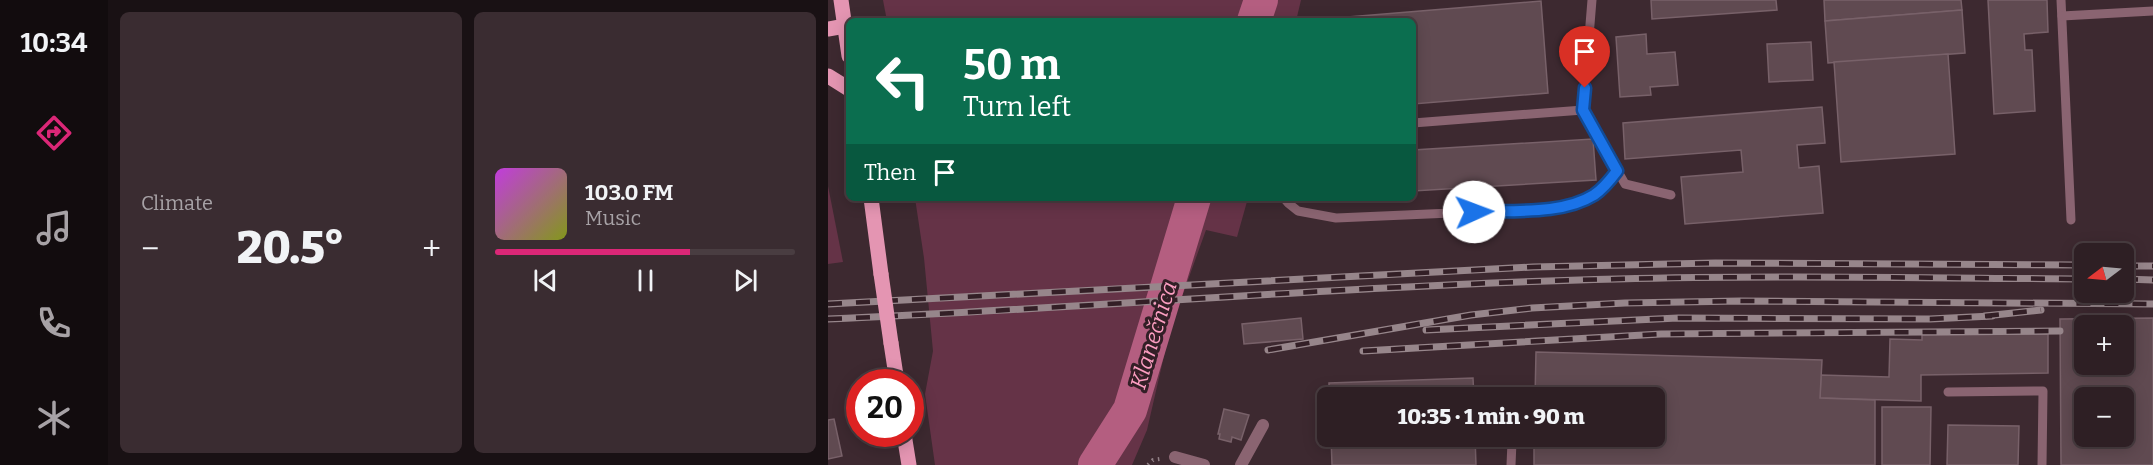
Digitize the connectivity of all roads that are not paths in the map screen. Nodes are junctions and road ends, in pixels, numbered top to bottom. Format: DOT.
graph roads {
  1 [pos="841,0"];
  2 [pos="1592,0"];
  3 [pos="2061,0"];
  4 [pos="2153,11"];
  5 [pos="2062,16"];
  6 [pos="845,26"];
  7 [pos="828,28"];
  8 [pos="846,34"];
  9 [pos="828,76"];
  10 [pos="846,87"];
  11 [pos="1583,110"];
  12 [pos="1416,123"];
  13 [pos="1617,171"];
  14 [pos="1671,195"];
  15 [pos="871,201"];
  16 [pos="1287,201"];
  17 [pos="2071,220"];
  18 [pos="895,369"];
  19 [pos="1948,392"];
  20 [pos="1263,425"];
  21 [pos="906,447"];
  22 [pos="1512,447"];
  23 [pos="1175,457"];
  24 [pos="909,465"];
  25 [pos="1204,465"];
  26 [pos="1241,465"];
  27 [pos="1511,465"];
  28 [pos="2042,465"];
  1 -- 6 [label="main road"];
  2 -- 11 [label="lane"];
  3 -- 5 [label="lane"];
  4 -- 5 [label="lane"];
  5 -- 17 [label="lane"];
  6 -- 7 [label="main road"];
  6 -- 8 [label="main road"];
  9 -- 10 [label="main road"];
  11 -- 12 [label="lane"];
  11 -- 13 [label="lane"];
  13 -- 14 [label="lane"];
  13 -- 16 [label="lane"];
  15 -- 18 [label="main road, bridge"];
  19 -- 28 [label="lane"];
  20 -- 26 [label="street"];
  21 -- 24 [label="main road"];
  22 -- 27 [label="lane"];
  23 -- 25 [label="street"];
}
